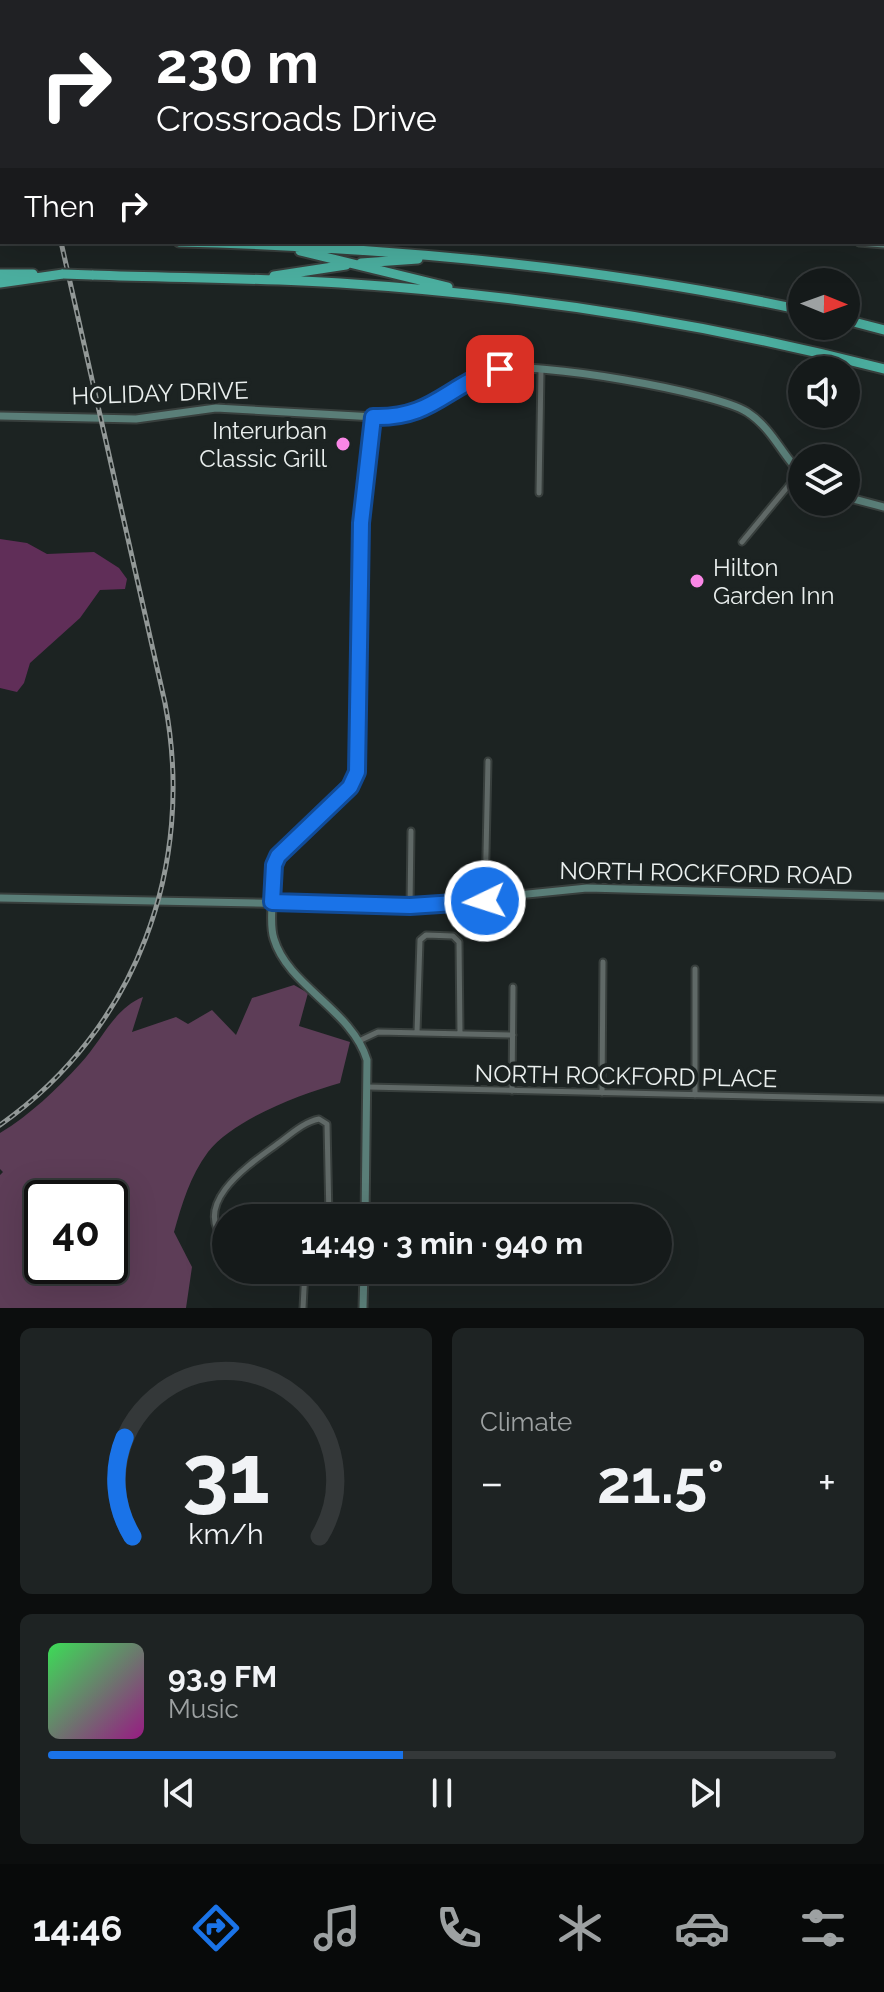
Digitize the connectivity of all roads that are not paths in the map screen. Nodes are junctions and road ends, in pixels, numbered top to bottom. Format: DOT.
graph roads {
  1 [pos="269,244"];
  2 [pos="481,260"];
  3 [pos="354,264"];
  4 [pos="0,274"];
  5 [pos="43,276"];
  6 [pos="259,279"];
  7 [pos="0,283"];
  8 [pos="495,297"];
  9 [pos="788,307"];
  10 [pos="860,324"];
  11 [pos="884,330"];
  12 [pos="541,369"];
  13 [pos="884,369"];
  14 [pos="0,416"];
  15 [pos="373,417"];
  16 [pos="788,457"];
  17 [pos="788,489"];
  18 [pos="539,493"];
  19 [pos="860,501"];
  20 [pos="884,507"];
  21 [pos="742,542"];
  22 [pos="488,761"];
  23 [pos="411,831"];
  24 [pos="884,896"];
  25 [pos="0,898"];
  26 [pos="485,901"];
  27 [pos="272,902"];
  28 [pos="410,906"];
  29 [pos="603,962"];
  30 [pos="695,969"];
  31 [pos="513,987"];
  32 [pos="417,1032"];
  33 [pos="460,1033"];
  34 [pos="513,1035"];
  35 [pos="361,1040"];
  36 [pos="368,1087"];
  37 [pos="512,1091"];
  38 [pos="602,1093"];
  39 [pos="695,1095"];
  40 [pos="884,1099"];
  41 [pos="220,1204"];
  42 [pos="329,1204"];
  43 [pos="365,1204"];
  44 [pos="304,1284"];
  45 [pos="364,1284"];
  46 [pos="303,1308"];
  47 [pos="363,1308"];
  1 -- 2 [label="highway"];
  1 -- 3 [label="highway"];
  2 -- 3 [label="highway"];
  2 -- 9 [label="highway"];
  3 -- 6 [label="highway"];
  3 -- 8 [label="highway"];
  4 -- 5 [label="highway"];
  5 -- 6 [label="highway, bridge"];
  5 -- 7 [label="highway"];
  6 -- 8 [label="highway"];
  8 -- 13 [label="highway"];
  10 -- 11 [label="highway"];
  12 -- 15 [label="street, HOLIDAY DRIVE"];
  12 -- 16 [label="street, HOLIDAY DRIVE"];
  12 -- 18 [label="street"];
  14 -- 15 [label="street, HOLIDAY DRIVE"];
  15 -- 27 [label="street"];
  17 -- 21 [label="street"];
  19 -- 20 [label="street"];
  22 -- 26 [label="street"];
  23 -- 28 [label="street"];
  24 -- 26 [label="street, NORTH ROCKFORD ROAD"];
  25 -- 27 [label="street, NORTH ROCKFORD ROAD"];
  26 -- 28 [label="street, NORTH ROCKFORD ROAD"];
  27 -- 28 [label="street, NORTH ROCKFORD ROAD"];
  27 -- 35 [label="street"];
  29 -- 38 [label="street"];
  30 -- 39 [label="street"];
  31 -- 34 [label="street"];
  32 -- 33 [label="street"];
  32 -- 33 [label="street"];
  32 -- 35 [label="street"];
  33 -- 34 [label="street"];
  34 -- 37 [label="street"];
  35 -- 36 [label="street"];
  36 -- 37 [label="street, NORTH ROCKFORD PLACE"];
  36 -- 43 [label="street"];
  37 -- 38 [label="street, NORTH ROCKFORD PLACE"];
  38 -- 39 [label="street, NORTH ROCKFORD PLACE"];
  39 -- 40 [label="street, NORTH ROCKFORD PLACE"];
  41 -- 42 [label="street"];
  44 -- 46 [label="street"];
  45 -- 47 [label="street"];
}
